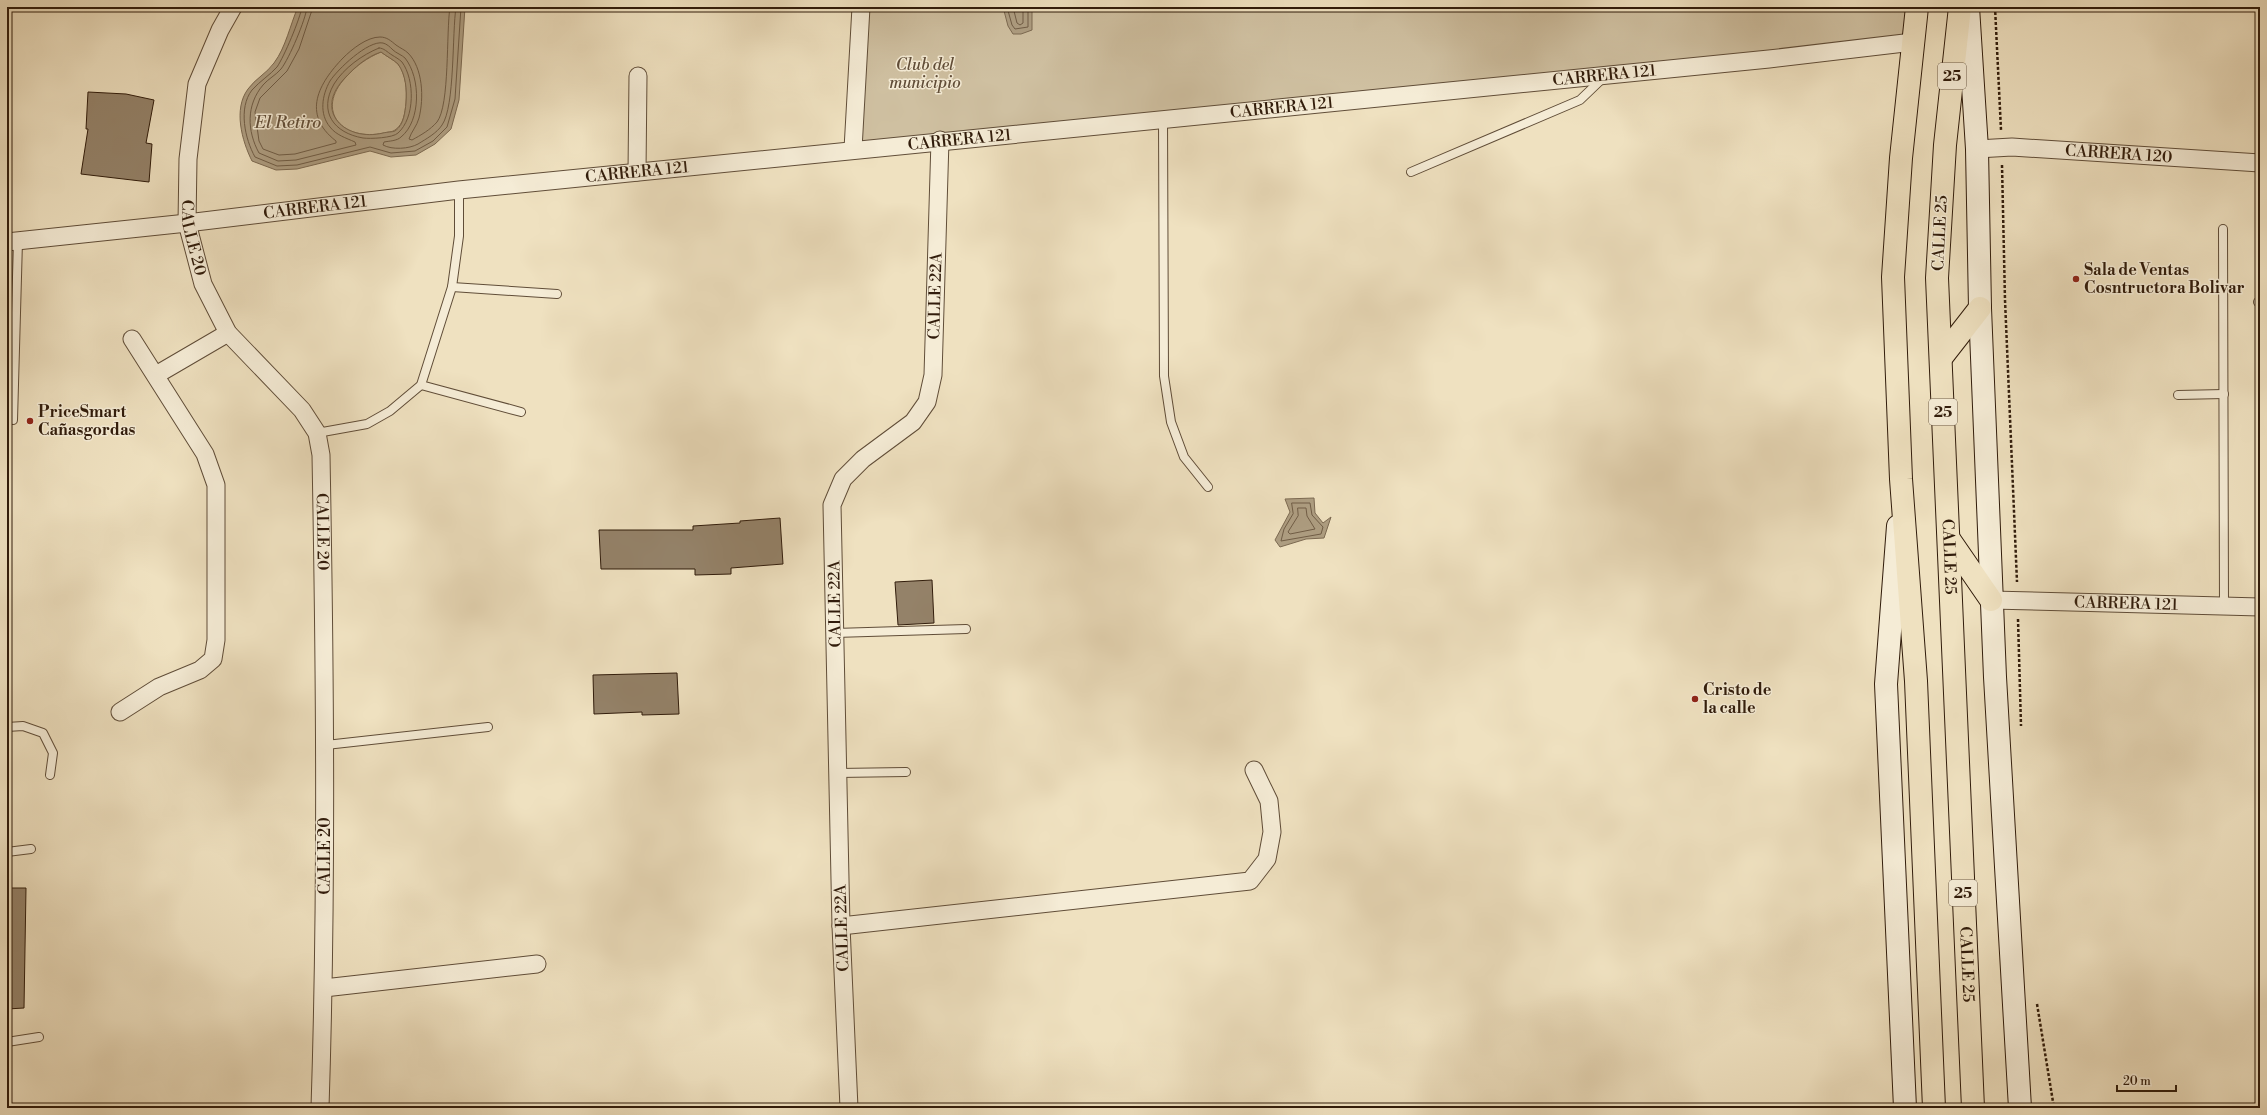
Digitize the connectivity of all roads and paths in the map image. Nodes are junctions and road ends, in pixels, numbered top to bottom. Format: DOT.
graph roads {
  1 [pos="233,7"];
  2 [pos="861,7"];
  3 [pos="1917,7"];
  4 [pos="1960,7"];
  5 [pos="1968,7"];
  6 [pos="1995,7"];
  7 [pos="1913,42"];
  8 [pos="638,76"];
  9 [pos="1606,76"];
  10 [pos="1163,120"];
  11 [pos="940,140"];
  12 [pos="2002,147"];
  13 [pos="1977,149"];
  14 [pos="853,150"];
  15 [pos="2260,163"];
  16 [pos="637,172"];
  17 [pos="1411,172"];
  18 [pos="459,190"];
  19 [pos="187,224"];
  20 [pos="2223,229"];
  21 [pos="12,242"];
  22 [pos="452,287"];
  23 [pos="557,294"];
  24 [pos="1980,308"];
  25 [pos="228,333"];
  26 [pos="132,339"];
  27 [pos="1941,358"];
  28 [pos="156,375"];
  29 [pos="421,385"];
  30 [pos="2224,394"];
  31 [pos="2178,395"];
  32 [pos="521,412"];
  33 [pos="13,420"];
  34 [pos="317,433"];
  35 [pos="1901,479"];
  36 [pos="1208,487"];
  37 [pos="1949,539"];
  38 [pos="1991,600"];
  39 [pos="2017,602"];
  40 [pos="2224,606"];
  41 [pos="2260,607"];
  42 [pos="966,629"];
  43 [pos="835,633"];
  44 [pos="120,712"];
  45 [pos="7,727"];
  46 [pos="2021,727"];
  47 [pos="488,728"];
  48 [pos="326,745"];
  49 [pos="1254,770"];
  50 [pos="838,772"];
  51 [pos="906,772"];
  52 [pos="50,775"];
  53 [pos="31,849"];
  54 [pos="7,852"];
  55 [pos="841,926"];
  56 [pos="537,964"];
  57 [pos="324,988"];
  58 [pos="2036,998"];
  59 [pos="39,1037"];
  60 [pos="7,1042"];
  61 [pos="2021,1106"];
  62 [pos="320,1108"];
  63 [pos="849,1108"];
  64 [pos="1906,1108"];
  65 [pos="1934,1108"];
  66 [pos="1973,1108"];
  67 [pos="2054,1108"];
  1 -- 19 [label="street, CALLE 20"];
  2 -- 14 [label="street"];
  3 -- 7 [label="highway, 25"];
  4 -- 27 [label="highway, CALLE 25 / 25"];
  5 -- 13 [label="main road, 25"];
  6 -- 12 [label="path"];
  7 -- 9 [label="street, CARRERA 121"];
  7 -- 35 [label="highway, 25"];
  8 -- 16 [label="street"];
  9 -- 10 [label="street, CARRERA 121"];
  9 -- 17 [label="lane"];
  10 -- 11 [label="street, CARRERA 121"];
  10 -- 36 [label="lane"];
  11 -- 14 [label="street, CARRERA 121"];
  11 -- 43 [label="street, CALLE 22A"];
  12 -- 13 [label="street, CARRERA 120"];
  12 -- 15 [label="street, CARRERA 120"];
  12 -- 39 [label="path"];
  13 -- 24 [label="main road, 25"];
  14 -- 16 [label="street, CARRERA 121"];
  16 -- 18 [label="street, CARRERA 121"];
  18 -- 19 [label="street, CARRERA 121"];
  18 -- 22 [label="lane"];
  19 -- 21 [label="street, CARRERA 121"];
  19 -- 25 [label="street, CALLE 20"];
  20 -- 30 [label="lane"];
  21 -- 33 [label="lane"];
  22 -- 23 [label="lane"];
  22 -- 29 [label="lane"];
  24 -- 27 [label="highway"];
  24 -- 38 [label="main road, 25"];
  25 -- 28 [label="street"];
  25 -- 34 [label="street, CALLE 20"];
  26 -- 28 [label="street"];
  27 -- 37 [label="highway, CALLE 25 / 25"];
  28 -- 44 [label="street"];
  29 -- 32 [label="lane"];
  29 -- 34 [label="lane"];
  30 -- 31 [label="lane"];
  30 -- 40 [label="lane"];
  34 -- 48 [label="street, CALLE 20"];
  35 -- 64 [label="main road, 25"];
  35 -- 65 [label="highway, 25"];
  37 -- 38 [label="highway"];
  37 -- 66 [label="highway, CALLE 25 / 25"];
  38 -- 39 [label="street, CARRERA 121"];
  38 -- 61 [label="main road, 25"];
  39 -- 40 [label="street, CARRERA 121"];
  39 -- 46 [label="path"];
  40 -- 41 [label="street, CARRERA 121"];
  42 -- 43 [label="lane"];
  43 -- 50 [label="street, CALLE 22A"];
  45 -- 52 [label="lane"];
  47 -- 48 [label="lane"];
  48 -- 57 [label="street, CALLE 20"];
  49 -- 55 [label="street"];
  50 -- 51 [label="lane"];
  50 -- 55 [label="street, CALLE 22A"];
  53 -- 54 [label="lane"];
  55 -- 63 [label="street, CALLE 22A"];
  56 -- 57 [label="street"];
  57 -- 62 [label="street, CALLE 20"];
  58 -- 67 [label="path"];
  59 -- 60 [label="lane"];
}
